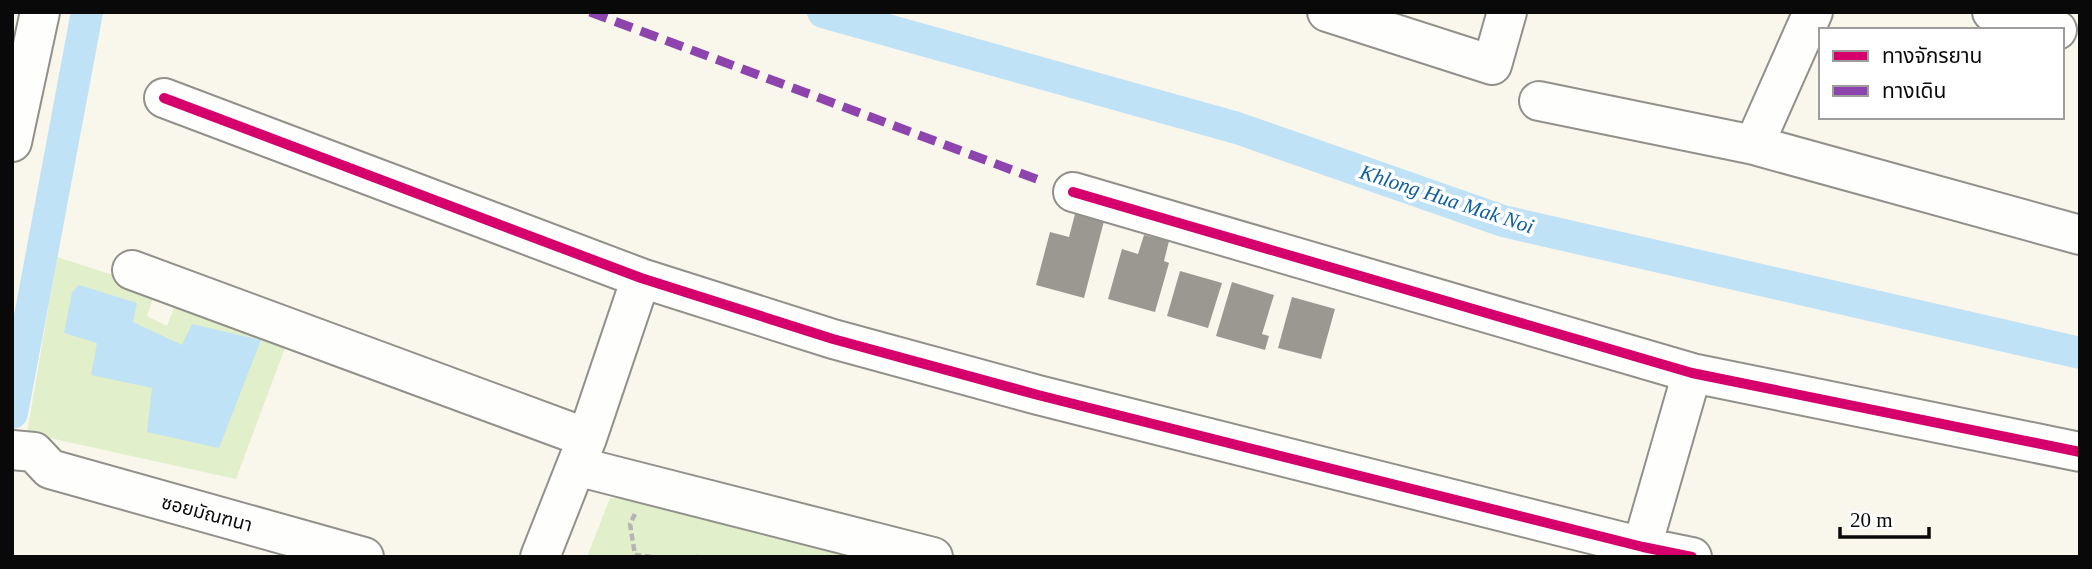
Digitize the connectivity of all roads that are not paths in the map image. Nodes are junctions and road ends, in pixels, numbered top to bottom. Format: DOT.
graph roads {
  1 [pos="1327,12"];
  2 [pos="1507,12"];
  3 [pos="1813,12"];
  4 [pos="1992,12"];
  5 [pos="30,17"];
  6 [pos="2050,28"];
  7 [pos="164,98"];
  8 [pos="1539,101"];
  9 [pos="12,142"];
  10 [pos="1754,145"];
  11 [pos="1073,192"];
  12 [pos="2080,235"];
  13 [pos="132,270"];
  14 [pos="641,278"];
  15 [pos="1692,373"];
  16 [pos="12,450"];
  17 [pos="581,452"];
  18 [pos="2080,452"];
  19 [pos="50,469"];
  20 [pos="12,475"];
  21 [pos="1641,552"];
  22 [pos="364,557"];
  23 [pos="540,557"];
  24 [pos="933,557"];
  25 [pos="1692,557"];
  1 -- 2 [label="street"];
  3 -- 10 [label="street"];
  4 -- 6 [label="street"];
  5 -- 9 [label="street"];
  7 -- 14 [label="street"];
  8 -- 10 [label="street"];
  10 -- 12 [label="street"];
  11 -- 15 [label="street"];
  13 -- 17 [label="street"];
  14 -- 17 [label="street"];
  14 -- 21 [label="street"];
  15 -- 18 [label="street"];
  15 -- 21 [label="street"];
  16 -- 19 [label="street, ซอยมัณฑนา"];
  17 -- 23 [label="street"];
  17 -- 24 [label="street"];
  19 -- 20 [label="street, ซอยมัณฑนา"];
  19 -- 22 [label="street, ซอยมัณฑนา"];
  21 -- 25 [label="street"];
}
